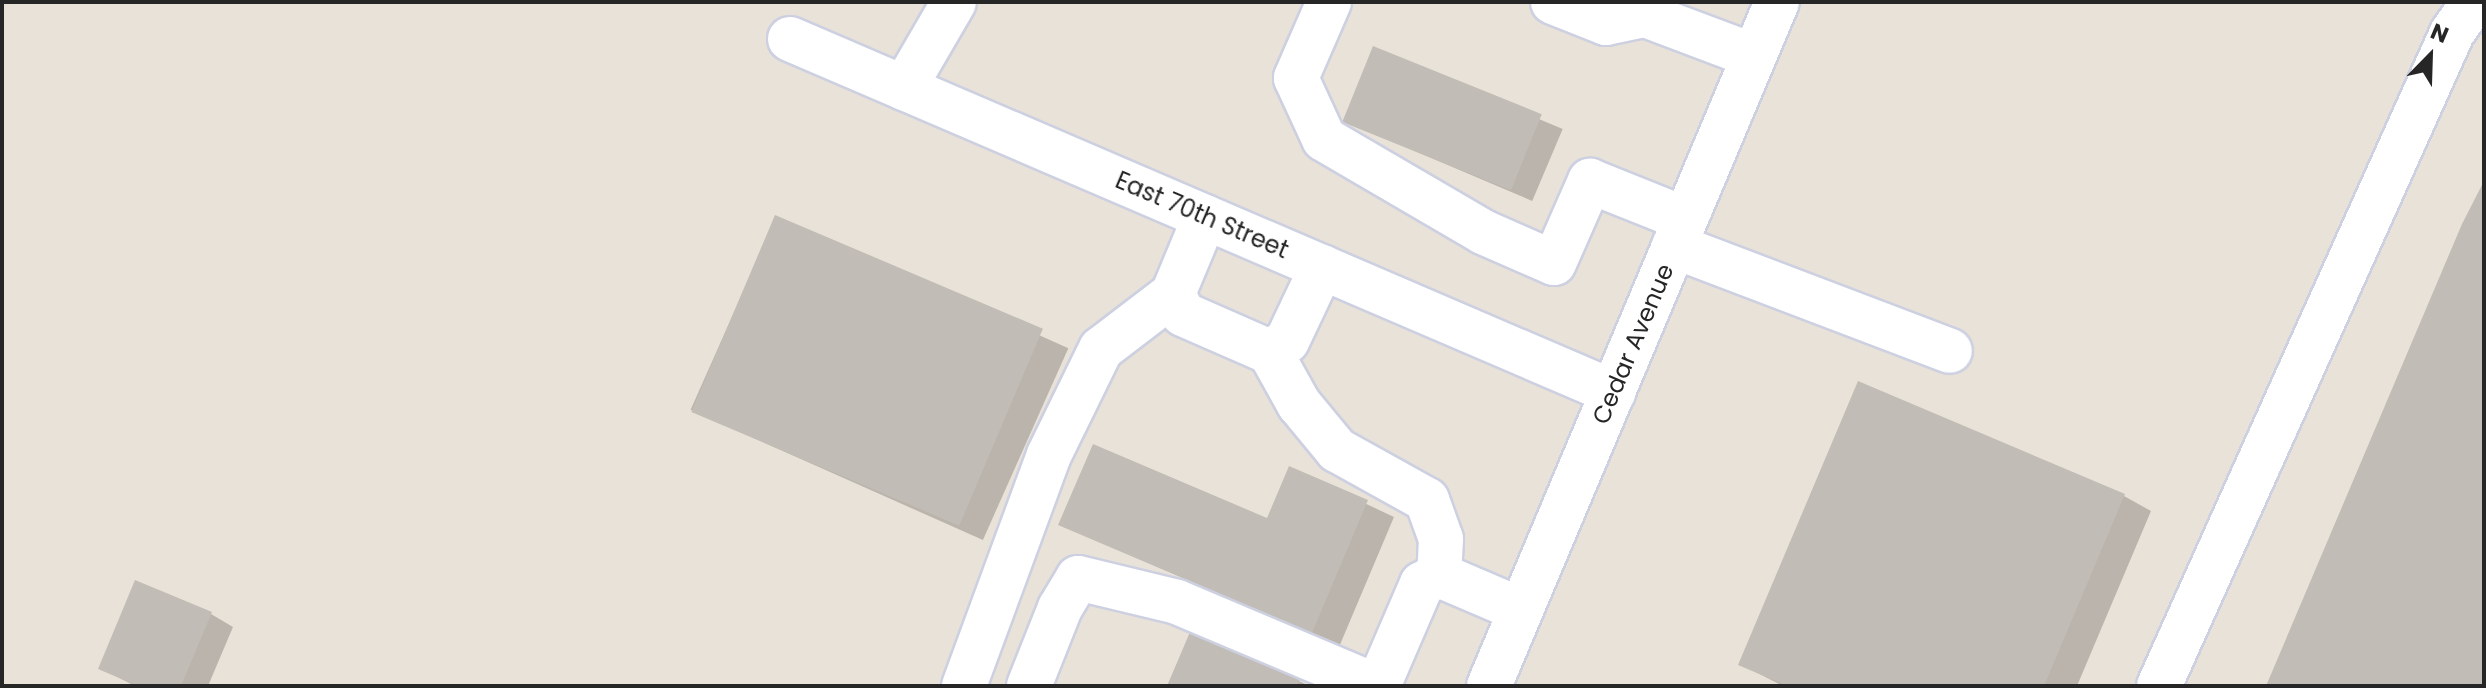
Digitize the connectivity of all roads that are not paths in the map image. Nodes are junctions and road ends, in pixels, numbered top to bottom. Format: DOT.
graph roads {
  1 [pos="954,2"];
  2 [pos="1329,2"];
  3 [pos="1553,2"];
  4 [pos="1777,2"];
  5 [pos="2474,2"];
  6 [pos="1648,8"];
  7 [pos="790,39"];
  8 [pos="1754,56"];
  9 [pos="904,88"];
  10 [pos="1205,217"];
  11 [pos="1680,233"];
  12 [pos="1322,267"];
  13 [pos="1173,294"];
  14 [pos="1950,351"];
  15 [pos="1270,352"];
  16 [pos="1613,392"];
  17 [pos="1439,575"];
  18 [pos="1521,610"];
  19 [pos="964,686"];
  20 [pos="1029,686"];
  21 [pos="1377,686"];
  22 [pos="1489,686"];
  23 [pos="2159,686"];
  1 -- 9 [label="street"];
  2 -- 11 [label="street"];
  3 -- 6 [label="street"];
  4 -- 8 [label="street, Cedar Avenue"];
  5 -- 23 [label="street"];
  6 -- 8 [label="street"];
  7 -- 9 [label="street, East 70th Street"];
  8 -- 11 [label="street, Cedar Avenue"];
  9 -- 10 [label="street, East 70th Street"];
  10 -- 12 [label="street, East 70th Street"];
  10 -- 13 [label="street"];
  11 -- 14 [label="street"];
  11 -- 16 [label="street, Cedar Avenue"];
  12 -- 15 [label="street"];
  12 -- 16 [label="street, East 70th Street"];
  13 -- 15 [label="street"];
  13 -- 19 [label="street"];
  15 -- 17 [label="street"];
  16 -- 18 [label="street, Cedar Avenue"];
  17 -- 18 [label="street"];
  17 -- 21 [label="street"];
  18 -- 22 [label="street, Cedar Avenue"];
  20 -- 21 [label="street"];
}
